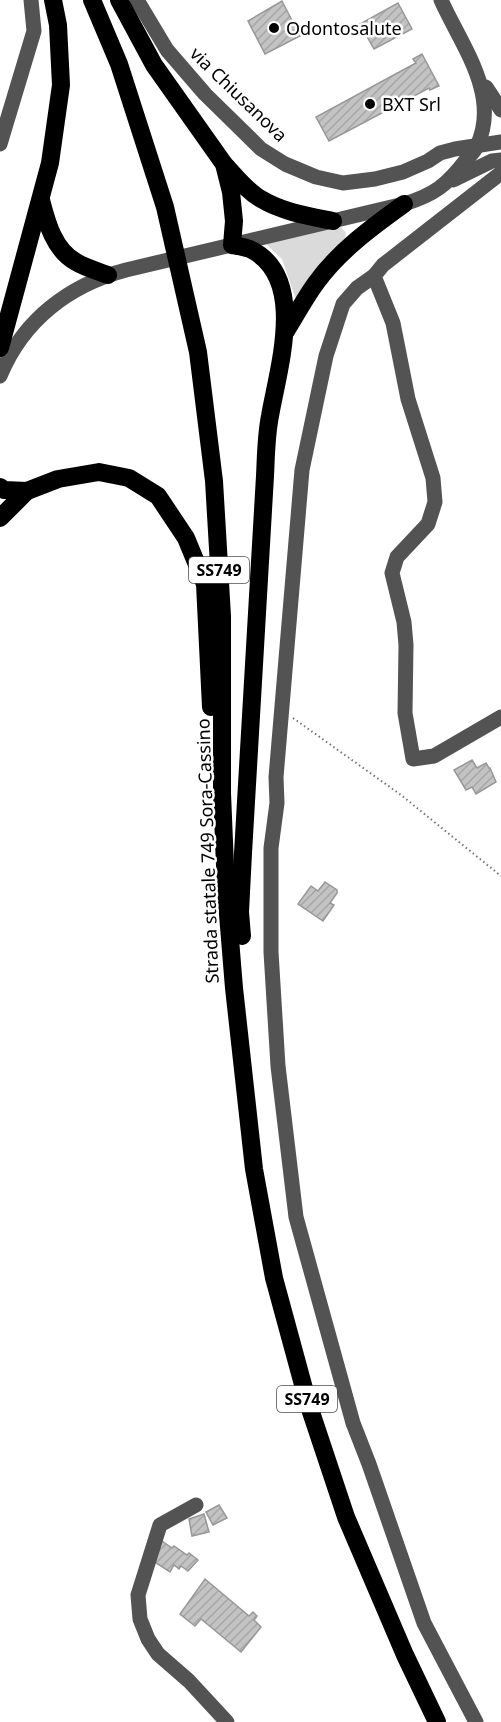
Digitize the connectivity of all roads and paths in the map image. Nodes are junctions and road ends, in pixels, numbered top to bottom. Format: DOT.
graph roads {
  1 [pos="31,0"];
  2 [pos="53,0"];
  3 [pos="92,0"];
  4 [pos="119,0"];
  5 [pos="137,0"];
  6 [pos="441,0"];
  7 [pos="480,78"];
  8 [pos="501,110"];
  9 [pos="501,142"];
  10 [pos="0,144"];
  11 [pos="477,146"];
  12 [pos="501,160"];
  13 [pos="224,164"];
  14 [pos="501,173"];
  15 [pos="450,181"];
  16 [pos="40,200"];
  17 [pos="404,204"];
  18 [pos="333,221"];
  19 [pos="232,244"];
  20 [pos="108,275"];
  21 [pos="374,276"];
  22 [pos="286,331"];
  23 [pos="0,348"];
  24 [pos="0,376"];
  25 [pos="0,487"];
  26 [pos="27,491"];
  27 [pos="0,518"];
  28 [pos="282,710"];
  29 [pos="501,717"];
  30 [pos="501,876"];
  31 [pos="226,890"];
  32 [pos="242,1058"];
  33 [pos="196,1505"];
  34 [pos="227,1722"];
  35 [pos="437,1722"];
  36 [pos="476,1722"];
  1 -- 10 [label="street"];
  2 -- 16 [label="highway"];
  3 -- 31 [label="highway, Strada statale 749 Sora-Cassino / SS749"];
  4 -- 13 [label="highway"];
  5 -- 11 [label="street, via Chiusanova"];
  6 -- 7 [label="street"];
  7 -- 8 [label="street"];
  7 -- 11 [label="street"];
  9 -- 11 [label="street, via Chiusanova"];
  11 -- 15 [label="street"];
  12 -- 15 [label="street"];
  13 -- 18 [label="highway"];
  13 -- 19 [label="highway"];
  14 -- 21 [label="street"];
  15 -- 17 [label="street"];
  16 -- 20 [label="highway"];
  16 -- 23 [label="highway"];
  17 -- 18 [label="street"];
  17 -- 22 [label="highway"];
  18 -- 19 [label="street"];
  19 -- 20 [label="street"];
  19 -- 22 [label="highway"];
  20 -- 24 [label="street"];
  21 -- 28 [label="street"];
  21 -- 29 [label="street"];
  22 -- 32 [label="highway"];
  25 -- 26 [label="highway"];
  26 -- 27 [label="highway"];
  26 -- 31 [label="highway"];
  28 -- 30 [label="path"];
  28 -- 36 [label="street"];
  31 -- 32 [label="highway, Strada statale 749 Sora-Cassino / SS749"];
  32 -- 35 [label="highway, Strada statale 749 Sora-Cassino / SS749"];
  33 -- 34 [label="street"];
}
